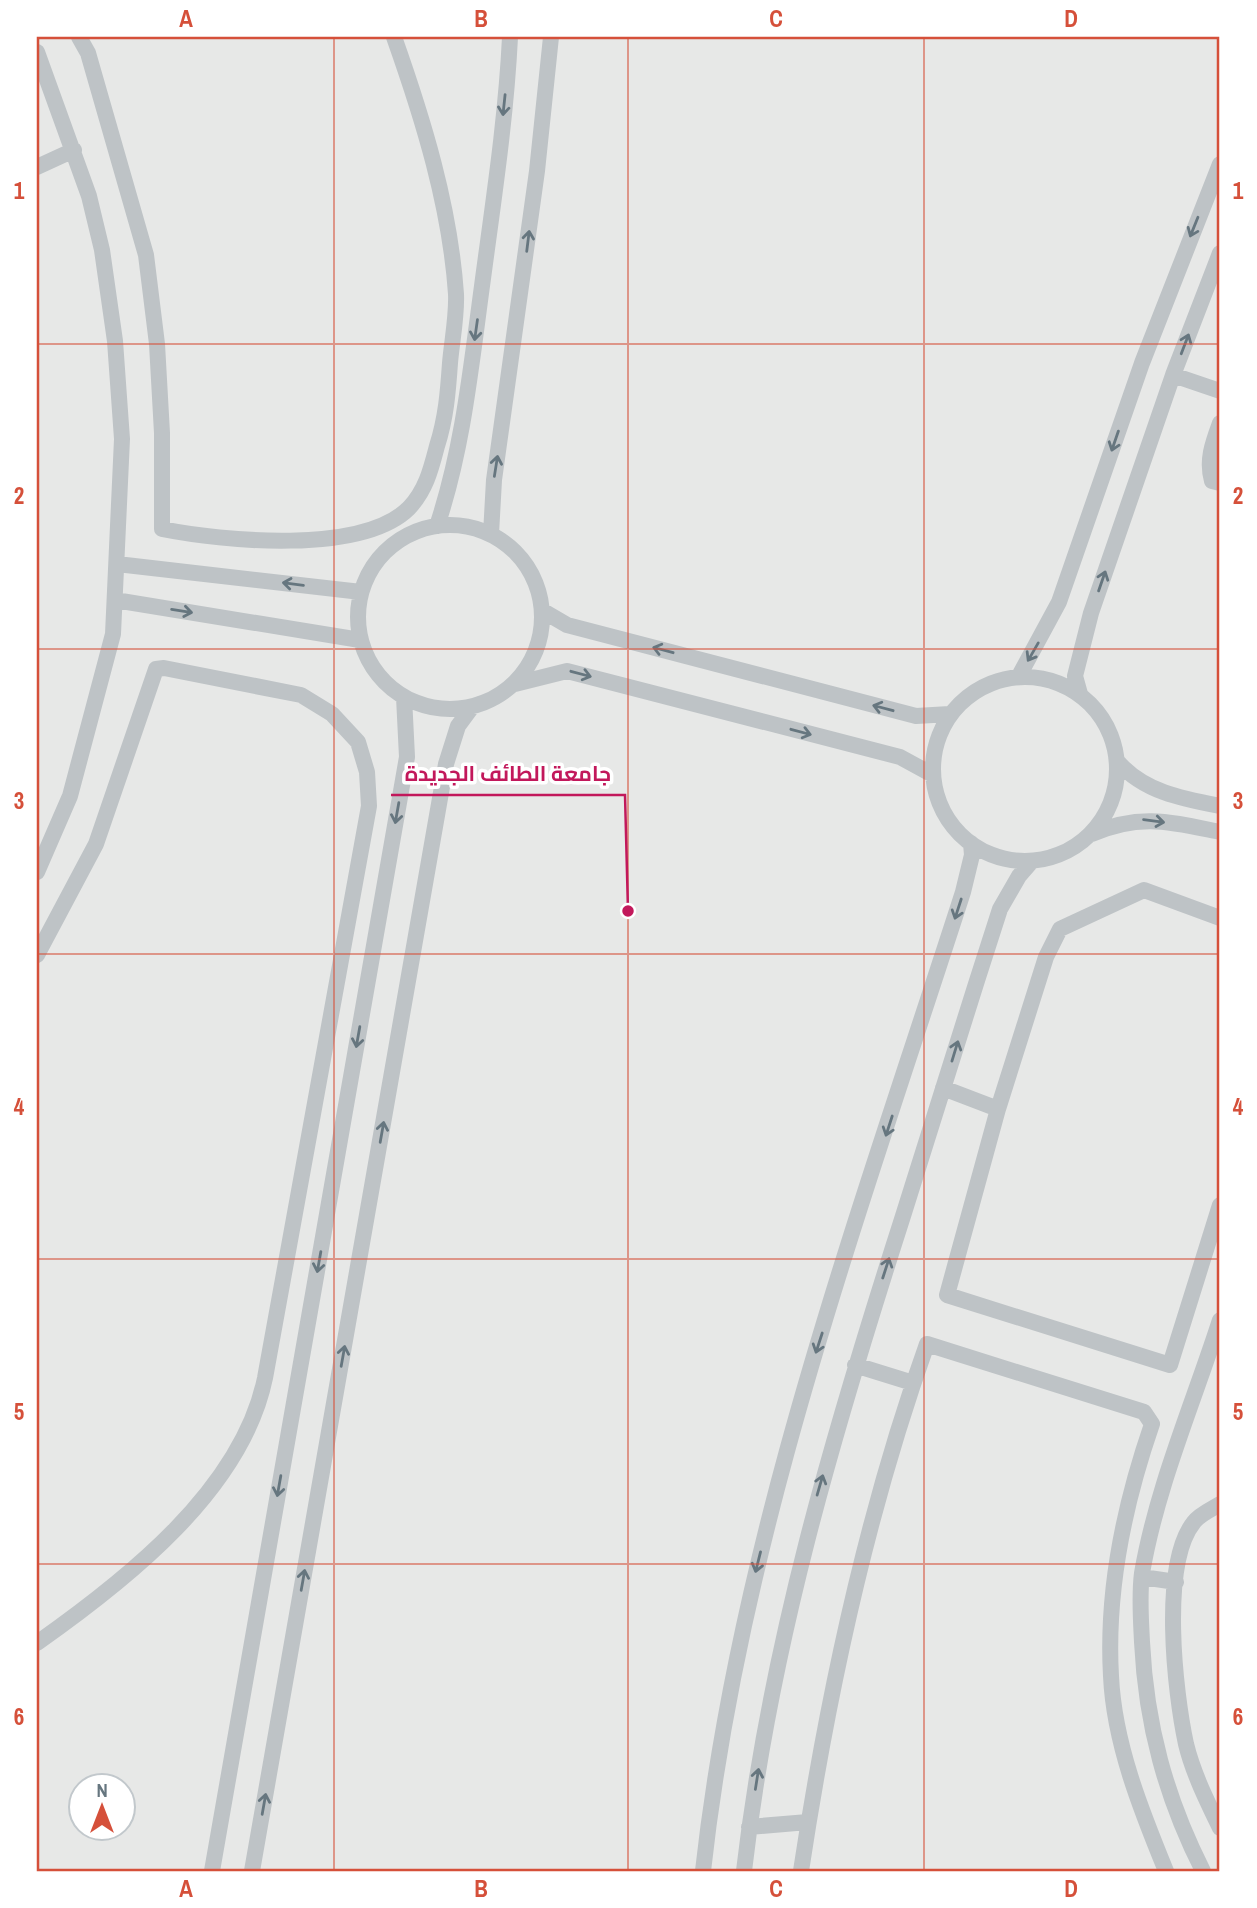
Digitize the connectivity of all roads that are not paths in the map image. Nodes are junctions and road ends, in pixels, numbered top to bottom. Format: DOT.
graph roads {
  1 [pos="79,37"];
  2 [pos="394,37"];
  3 [pos="510,37"];
  4 [pos="551,37"];
  5 [pos="37,51"];
  6 [pos="74,150"];
  7 [pos="1220,164"];
  8 [pos="37,167"];
  9 [pos="1220,253"];
  10 [pos="1173,375"];
  11 [pos="1220,391"];
  12 [pos="1220,423"];
  13 [pos="1220,483"];
  14 [pos="437,526"];
  15 [pos="491,534"];
  16 [pos="117,564"];
  17 [pos="361,592"];
  18 [pos="115,600"];
  19 [pos="543,611"];
  20 [pos="360,640"];
  21 [pos="1019,676"];
  22 [pos="514,684"];
  23 [pos="1080,694"];
  24 [pos="404,697"];
  25 [pos="472,707"];
  26 [pos="950,714"];
  27 [pos="1118,762"];
  28 [pos="933,775"];
  29 [pos="1220,806"];
  30 [pos="1220,832"];
  31 [pos="1090,835"];
  32 [pos="971,843"];
  33 [pos="1032,861"];
  34 [pos="37,872"];
  35 [pos="1220,918"];
  36 [pos="37,955"];
  37 [pos="943,1088"];
  38 [pos="998,1109"];
  39 [pos="1220,1205"];
  40 [pos="1220,1320"];
  41 [pos="1215,1351"];
  42 [pos="855,1365"];
  43 [pos="913,1383"];
  44 [pos="1220,1504"];
  45 [pos="1142,1577"];
  46 [pos="1176,1582"];
  47 [pos="37,1643"];
  48 [pos="808,1822"];
  49 [pos="749,1827"];
  50 [pos="1220,1828"];
  51 [pos="212,1871"];
  52 [pos="252,1871"];
  53 [pos="703,1871"];
  54 [pos="744,1871"];
  55 [pos="801,1871"];
  56 [pos="1166,1871"];
  57 [pos="1203,1871"];
  1 -- 2 [label="lane"];
  3 -- 14 [label="lane, one-way"];
  15 -- 4 [label="lane, one-way"];
  5 -- 6 [label="lane"];
  6 -- 8 [label="lane"];
  6 -- 16 [label="lane"];
  7 -- 21 [label="lane, one-way"];
  10 -- 9 [label="lane, one-way"];
  10 -- 11 [label="lane"];
  23 -- 10 [label="lane, one-way"];
  12 -- 13 [label="lane"];
  14 -- 15 [label="lane"];
  14 -- 17 [label="lane"];
  15 -- 19 [label="lane"];
  17 -- 16 [label="lane, one-way"];
  16 -- 18 [label="lane"];
  17 -- 20 [label="lane"];
  18 -- 20 [label="lane, one-way"];
  18 -- 34 [label="lane"];
  19 -- 22 [label="lane"];
  26 -- 19 [label="lane, one-way"];
  20 -- 24 [label="lane"];
  21 -- 23 [label="lane"];
  21 -- 26 [label="lane"];
  22 -- 25 [label="lane"];
  22 -- 28 [label="lane, one-way"];
  23 -- 27 [label="lane"];
  24 -- 25 [label="lane"];
  24 -- 51 [label="lane, one-way"];
  52 -- 25 [label="lane, one-way"];
  26 -- 28 [label="lane"];
  27 -- 29 [label="lane"];
  27 -- 31 [label="lane"];
  28 -- 32 [label="lane"];
  31 -- 30 [label="lane, one-way"];
  31 -- 33 [label="lane"];
  32 -- 33 [label="lane"];
  32 -- 53 [label="lane, one-way"];
  37 -- 33 [label="lane, one-way"];
  35 -- 38 [label="lane"];
  36 -- 47 [label="lane"];
  37 -- 38 [label="lane"];
  42 -- 37 [label="lane, one-way"];
  38 -- 39 [label="lane"];
  40 -- 41 [label="lane"];
  41 -- 45 [label="lane"];
  42 -- 43 [label="lane"];
  49 -- 42 [label="lane, one-way"];
  43 -- 48 [label="lane"];
  43 -- 56 [label="lane"];
  44 -- 46 [label="lane"];
  45 -- 46 [label="lane"];
  45 -- 57 [label="lane"];
  46 -- 50 [label="lane"];
  48 -- 49 [label="lane"];
  48 -- 55 [label="lane"];
  49 -- 54 [label="lane"];
}
